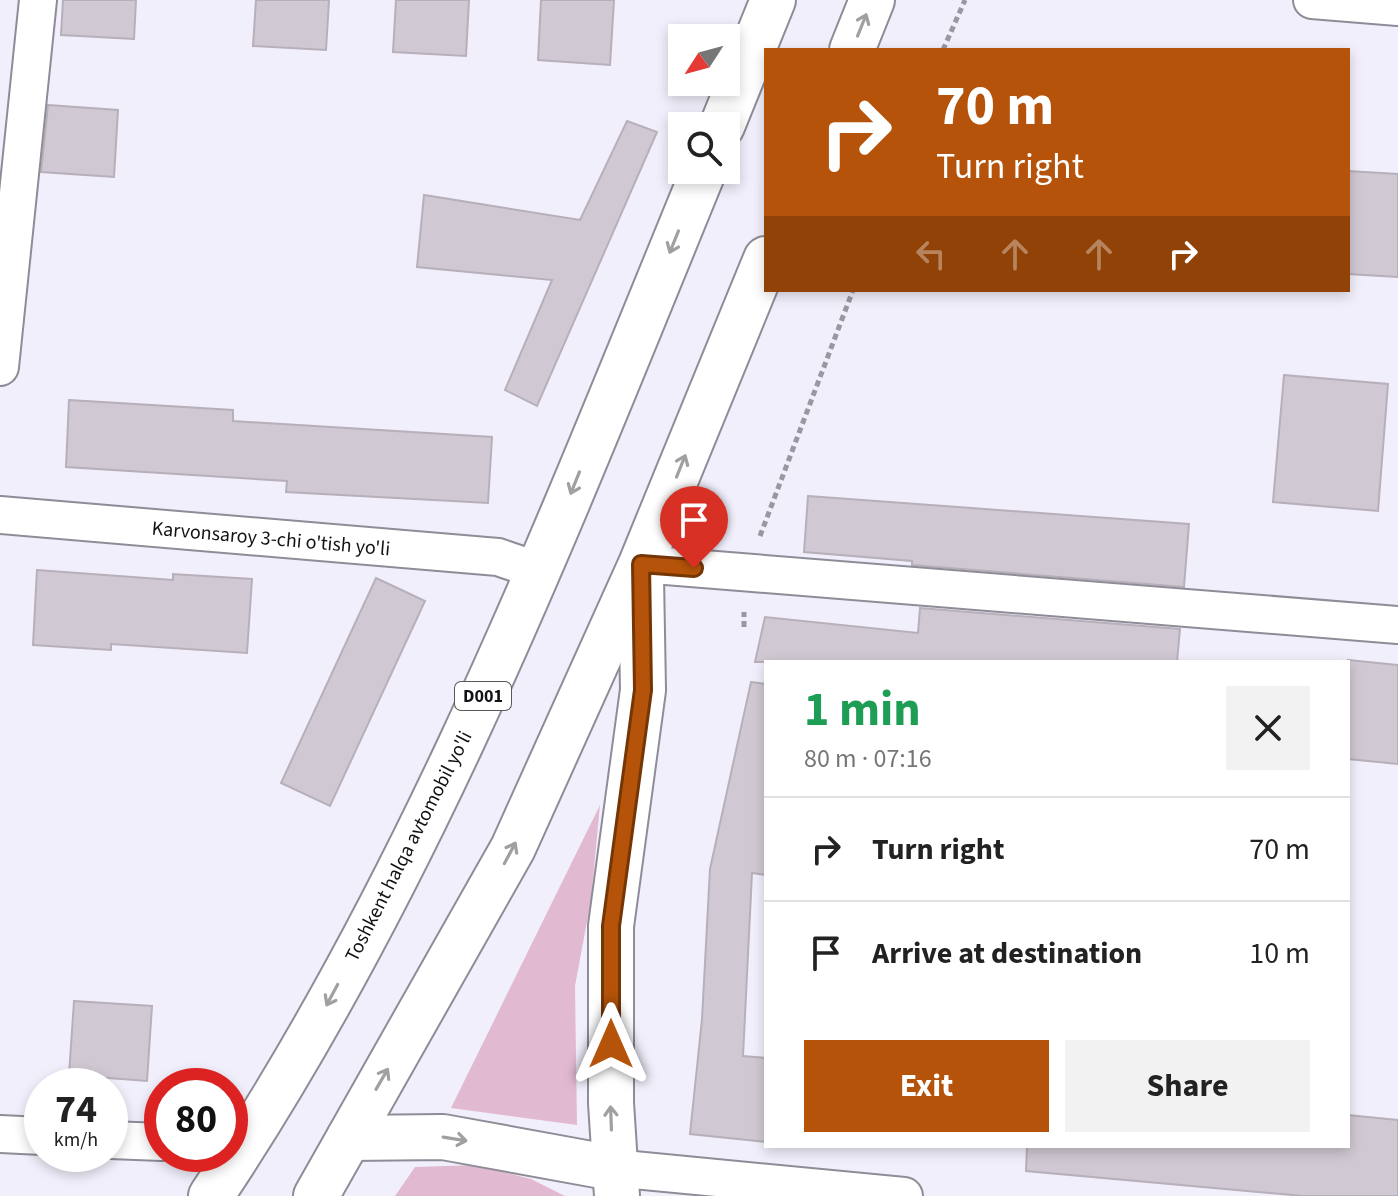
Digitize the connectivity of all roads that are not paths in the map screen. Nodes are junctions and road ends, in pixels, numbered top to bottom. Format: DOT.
graph roads {
  1 [pos="38,0"];
  2 [pos="773,0"];
  3 [pos="872,0"];
  4 [pos="1312,0"];
  5 [pos="1398,7"];
  6 [pos="853,48"];
  7 [pos="728,112"];
  8 [pos="698,184"];
  9 [pos="764,264"];
  10 [pos="0,367"];
  11 [pos="0,515"];
  12 [pos="641,564"];
  13 [pos="539,571"];
  14 [pos="1398,625"];
  15 [pos="248,1127"];
  16 [pos="0,1134"];
  17 [pos="24,1135"];
  18 [pos="349,1138"];
  19 [pos="221,1172"];
  20 [pos="615,1182"];
  21 [pos="211,1196"];
  22 [pos="316,1196"];
  23 [pos="904,1196"];
  1 -- 10 [label="street"];
  2 -- 7 [label="highway"];
  6 -- 3 [label="highway, one-way"];
  4 -- 5 [label="street"];
  8 -- 13 [label="highway, Toshkent halqa avtomobil yo'li / D001, one-way"];
  12 -- 9 [label="highway, one-way"];
  11 -- 13 [label="street, Karvonsaroy 3-chi o'tish yo'li"];
  12 -- 14 [label="street"];
  18 -- 12 [label="highway, one-way"];
  20 -- 12 [label="highway, one-way"];
  13 -- 15 [label="highway, Toshkent halqa avtomobil yo'li / D001, one-way"];
  16 -- 17 [label="street"];
  18 -- 20 [label="highway, one-way"];
  18 -- 22 [label="highway"];
  19 -- 21 [label="highway, Toshkent halqa avtomobil yo'li / D001"];
  20 -- 23 [label="street"];
}
